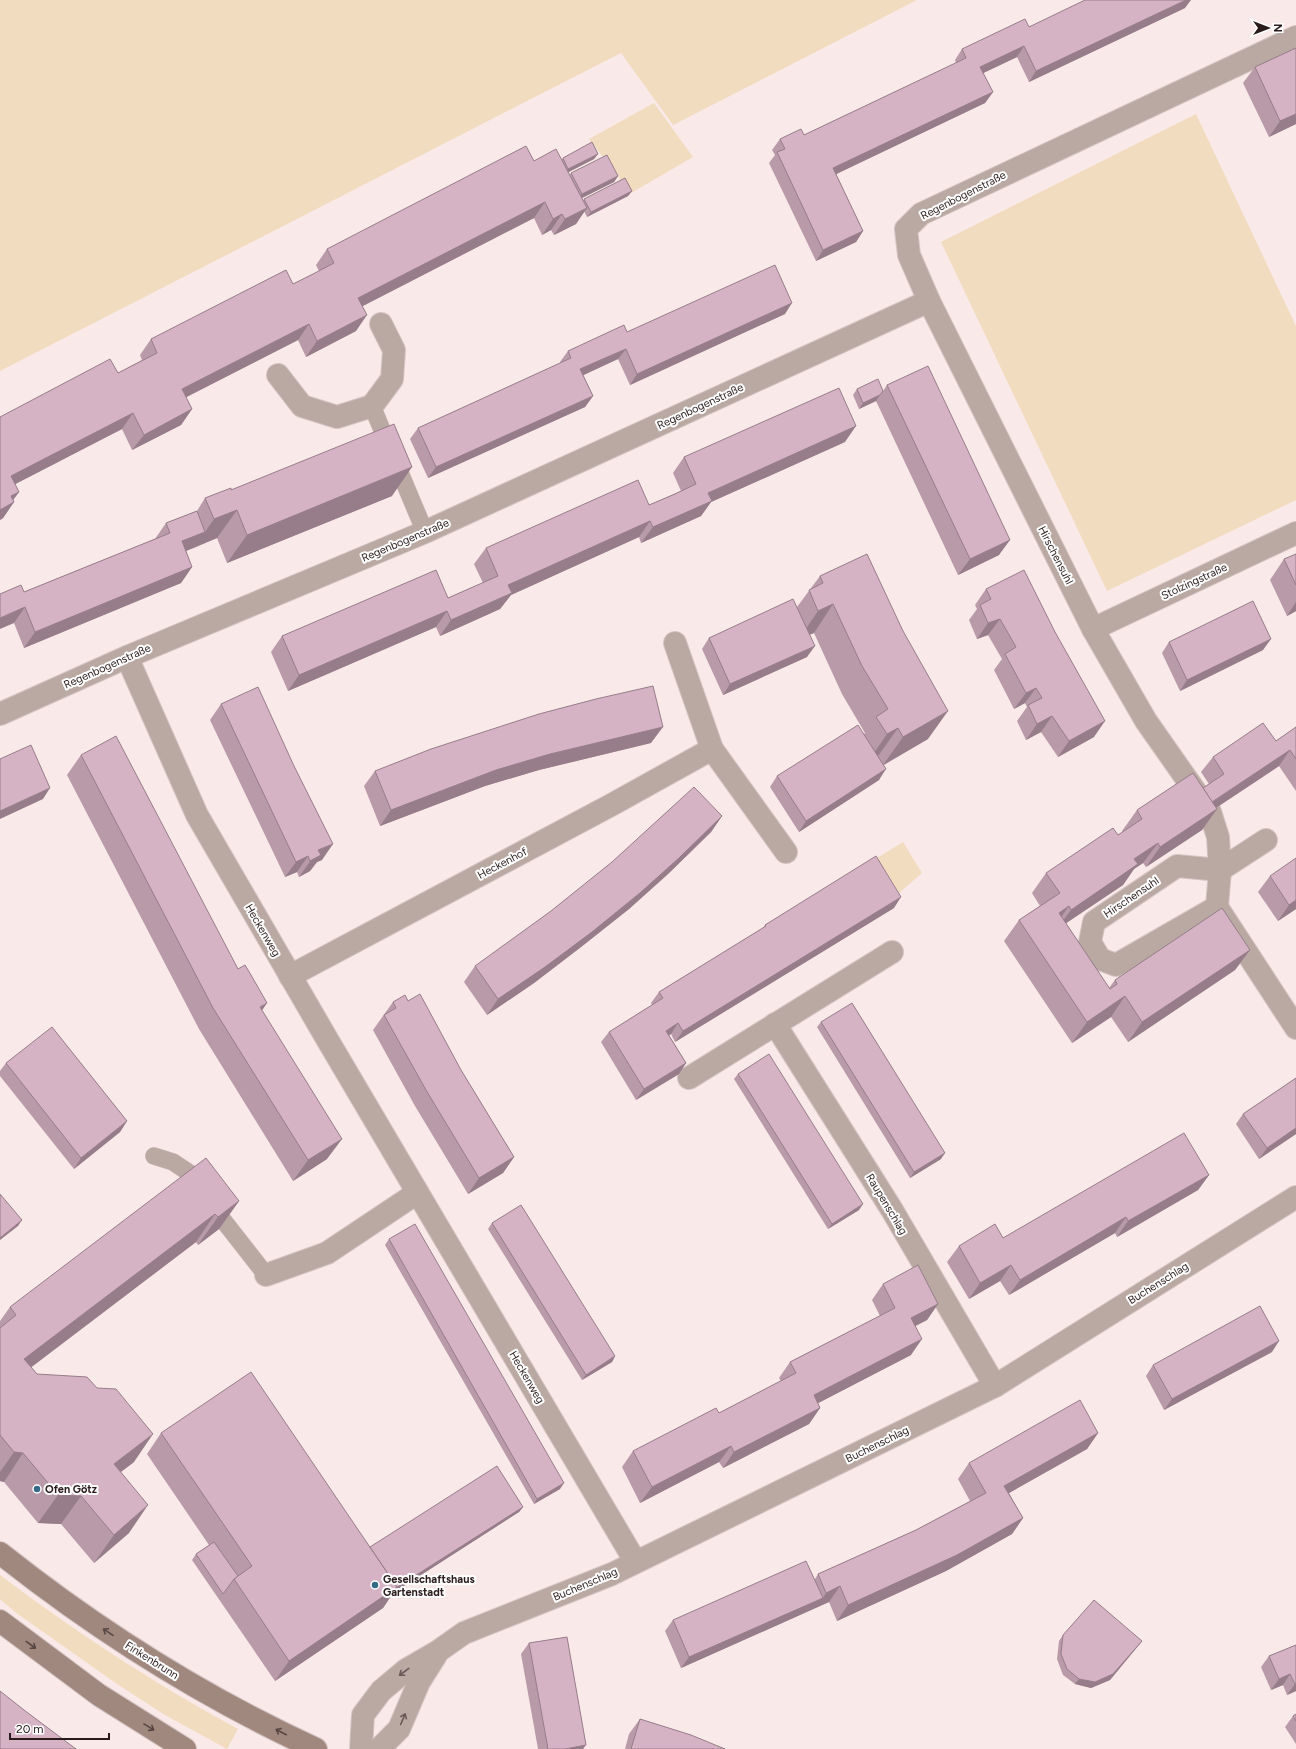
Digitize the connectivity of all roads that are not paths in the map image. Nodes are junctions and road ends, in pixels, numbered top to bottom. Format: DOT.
graph roads {
  1 [pos="1296,37"];
  2 [pos="929,301"];
  3 [pos="381,324"];
  4 [pos="278,375"];
  5 [pos="372,406"];
  6 [pos="425,532"];
  7 [pos="1296,533"];
  8 [pos="1093,629"];
  9 [pos="675,643"];
  10 [pos="127,657"];
  11 [pos="0,714"];
  12 [pos="712,749"];
  13 [pos="1266,840"];
  14 [pos="786,852"];
  15 [pos="1220,870"];
  16 [pos="1217,907"];
  17 [pos="892,952"];
  18 [pos="290,976"];
  19 [pos="775,1024"];
  20 [pos="1296,1028"];
  21 [pos="689,1078"];
  22 [pos="154,1156"];
  23 [pos="417,1193"];
  24 [pos="1296,1197"];
  25 [pos="266,1275"];
  26 [pos="995,1386"];
  27 [pos="0,1553"];
  28 [pos="635,1561"];
  29 [pos="0,1621"];
  30 [pos="437,1652"];
  31 [pos="185,1749"];
  32 [pos="316,1749"];
  33 [pos="361,1749"];
  34 [pos="380,1749"];
  1 -- 2 [label="street, Regenbogenstraße"];
  2 -- 6 [label="street, Regenbogenstraße"];
  2 -- 8 [label="street, Hirschensuhl"];
  3 -- 5 [label="street"];
  4 -- 5 [label="street"];
  5 -- 6 [label="lane"];
  6 -- 10 [label="street, Regenbogenstraße"];
  7 -- 8 [label="street, Stolzingstraße"];
  8 -- 15 [label="street, Hirschensuhl"];
  9 -- 12 [label="street"];
  10 -- 11 [label="street, Regenbogenstraße"];
  10 -- 18 [label="street, Heckenweg"];
  12 -- 14 [label="street"];
  12 -- 18 [label="street, Heckenhof"];
  13 -- 15 [label="street"];
  15 -- 16 [label="street, Hirschensuhl"];
  15 -- 16 [label="street, Hirschensuhl"];
  16 -- 20 [label="street"];
  17 -- 19 [label="street"];
  18 -- 23 [label="street, Heckenweg"];
  19 -- 21 [label="street"];
  19 -- 26 [label="street, Raupenschlag"];
  22 -- 25 [label="lane"];
  23 -- 25 [label="street"];
  23 -- 28 [label="street, Heckenweg"];
  24 -- 26 [label="street, Buchenschlag"];
  26 -- 28 [label="street, Buchenschlag"];
  32 -- 27 [label="main road, Finkenbrunn, one-way"];
  28 -- 30 [label="street, Buchenschlag"];
  29 -- 31 [label="main road, one-way"];
  30 -- 33 [label="street, Buchenschlag, one-way"];
  34 -- 30 [label="street, Buchenschlag, one-way"];
}
